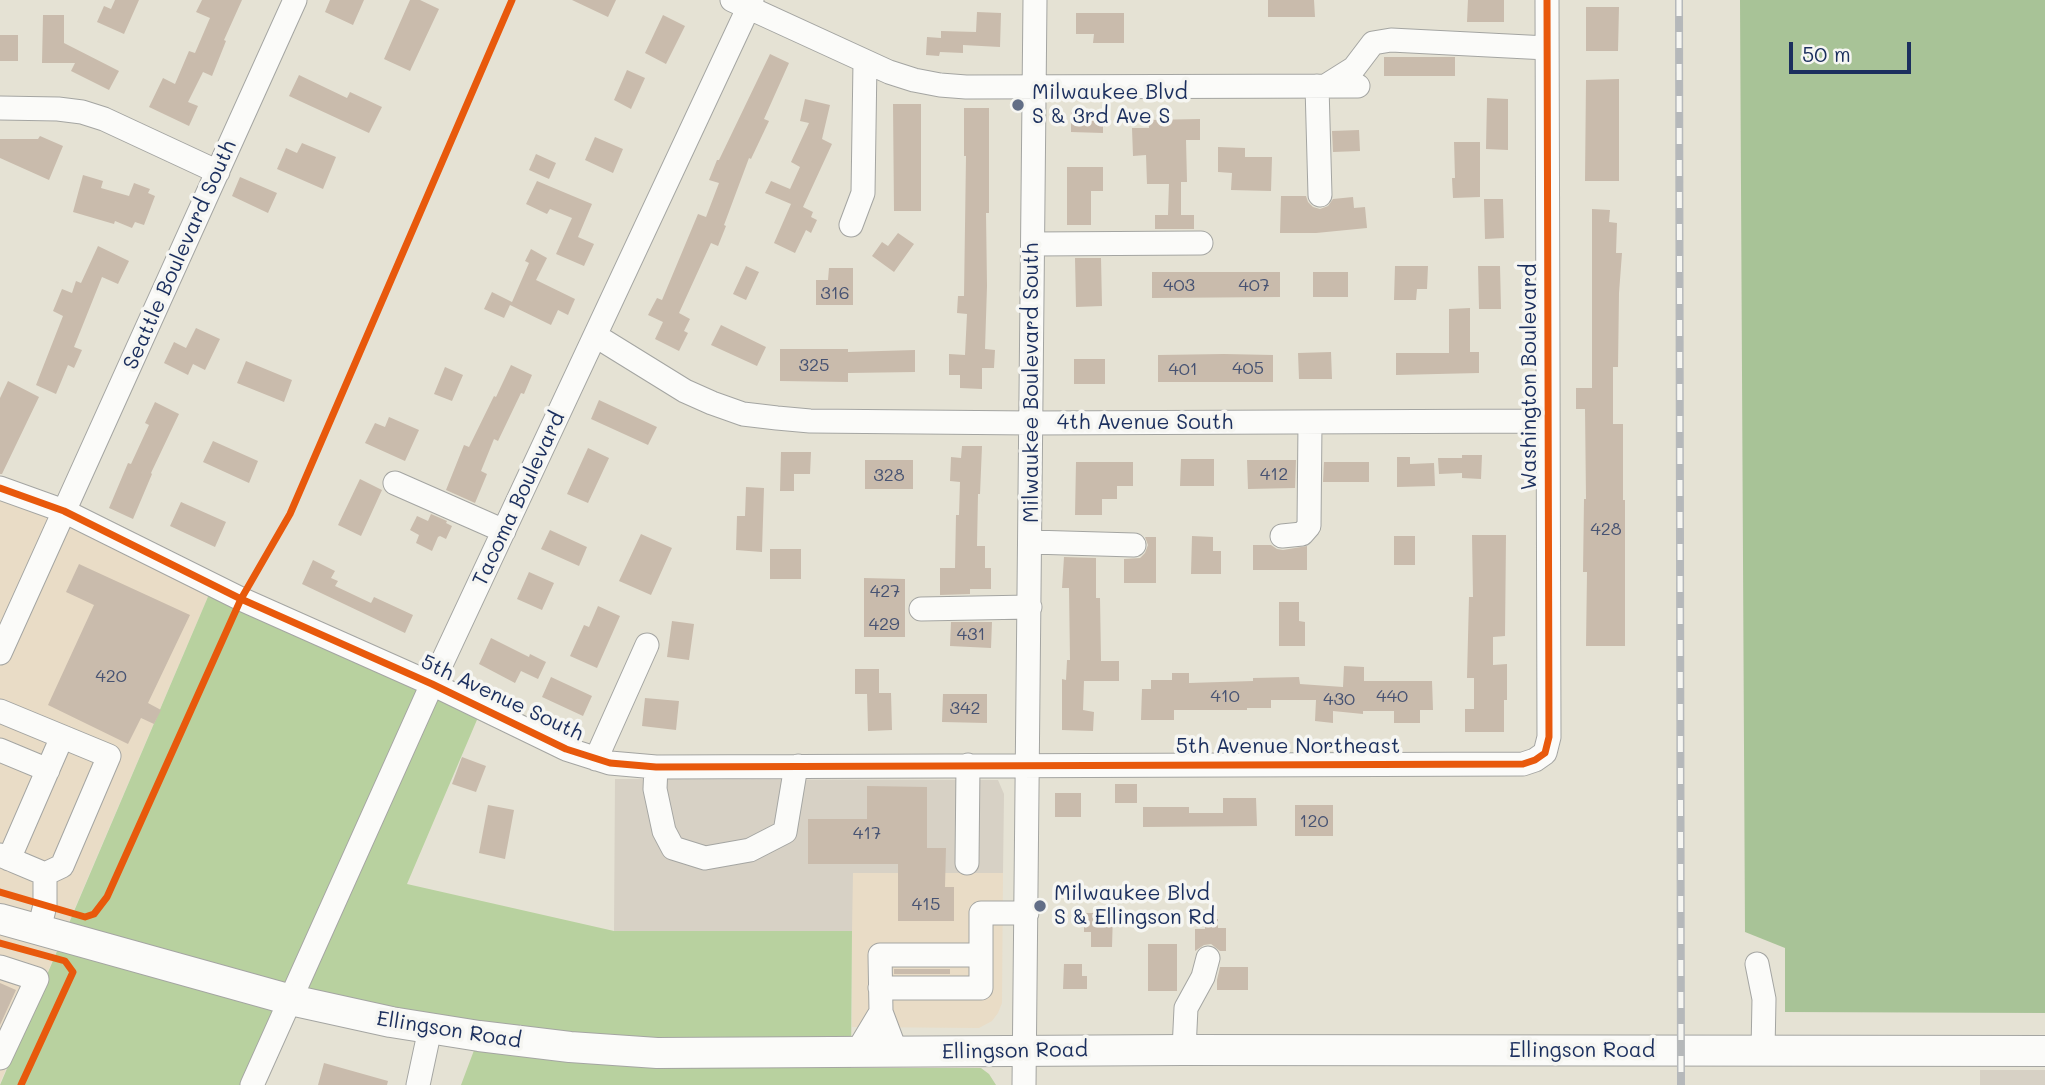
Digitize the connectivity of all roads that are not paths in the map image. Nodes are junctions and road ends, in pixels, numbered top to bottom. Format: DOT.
graph roads {
  1 [pos="295,0"];
  2 [pos="1035,0"];
  3 [pos="1547,0"];
  4 [pos="744,2"];
  5 [pos="1547,48"];
  6 [pos="865,62"];
  7 [pos="1321,86"];
  8 [pos="1358,86"];
  9 [pos="1034,87"];
  10 [pos="0,108"];
  11 [pos="218,172"];
  12 [pos="1320,195"];
  13 [pos="852,225"];
  14 [pos="1201,243"];
  15 [pos="1033,244"];
  16 [pos="596,336"];
  17 [pos="1547,421"];
  18 [pos="1310,423"];
  19 [pos="1031,424"];
  20 [pos="395,483"];
  21 [pos="0,488"];
  22 [pos="64,511"];
  23 [pos="504,531"];
  24 [pos="1282,536"];
  25 [pos="1031,542"];
  26 [pos="1134,545"];
  27 [pos="1030,607"];
  28 [pos="921,609"];
  29 [pos="647,645"];
  30 [pos="0,653"];
  31 [pos="432,684"];
  32 [pos="0,711"];
  33 [pos="62,737"];
  34 [pos="0,750"];
  35 [pos="1545,753"];
  36 [pos="596,759"];
  37 [pos="968,765"];
  38 [pos="798,766"];
  39 [pos="1029,766"];
  40 [pos="656,767"];
  41 [pos="48,770"];
  42 [pos="5,857"];
  43 [pos="967,863"];
  44 [pos="45,874"];
  45 [pos="1027,913"];
  46 [pos="0,919"];
  47 [pos="39,930"];
  48 [pos="981,955"];
  49 [pos="1208,958"];
  50 [pos="1757,964"];
  51 [pos="0,967"];
  52 [pos="880,988"];
  53 [pos="291,1000"];
  54 [pos="881,1012"];
  55 [pos="430,1029"];
  56 [pos="1184,1049"];
  57 [pos="1025,1051"];
  58 [pos="1763,1051"];
  59 [pos="2045,1051"];
  60 [pos="857,1052"];
  61 [pos="896,1052"];
  62 [pos="0,1058"];
  63 [pos="252,1085"];
  64 [pos="418,1085"];
  65 [pos="1024,1085"];
  1 -- 11 [label="street, Seattle Boulevard South"];
  2 -- 9 [label="street, Milwaukee Boulevard South"];
  3 -- 5 [label="street, Washington Boulevard"];
  4 -- 6 [label="street"];
  4 -- 16 [label="street, Tacoma Boulevard"];
  5 -- 7 [label="street"];
  5 -- 17 [label="street, Washington Boulevard"];
  6 -- 9 [label="street"];
  6 -- 13 [label="street"];
  7 -- 8 [label="street"];
  7 -- 9 [label="street"];
  7 -- 12 [label="street"];
  9 -- 15 [label="street, Milwaukee Boulevard South"];
  10 -- 11 [label="street"];
  11 -- 22 [label="street, Seattle Boulevard South"];
  14 -- 15 [label="street"];
  15 -- 19 [label="street, Milwaukee Boulevard South"];
  16 -- 19 [label="street, 4th Avenue South"];
  16 -- 23 [label="street, Tacoma Boulevard"];
  17 -- 18 [label="street, 4th Avenue South"];
  17 -- 35 [label="street, Washington Boulevard"];
  18 -- 19 [label="street, 4th Avenue South"];
  18 -- 24 [label="street"];
  19 -- 25 [label="street, Milwaukee Boulevard South"];
  20 -- 23 [label="street"];
  21 -- 22 [label="street, 5th Avenue South"];
  22 -- 30 [label="street, Seattle Boulevard South"];
  22 -- 31 [label="street, 5th Avenue South"];
  23 -- 31 [label="street, Tacoma Boulevard"];
  25 -- 26 [label="street"];
  25 -- 27 [label="street, Milwaukee Boulevard South"];
  27 -- 28 [label="street"];
  27 -- 39 [label="street, Milwaukee Boulevard South"];
  29 -- 36 [label="street"];
  31 -- 36 [label="street, 5th Avenue South"];
  31 -- 53 [label="street, Tacoma Boulevard"];
  32 -- 33 [label="street"];
  33 -- 41 [label="street"];
  33 -- 44 [label="street"];
  34 -- 41 [label="street"];
  35 -- 39 [label="street, 5th Avenue Northeast"];
  36 -- 40 [label="street, 5th Avenue South"];
  37 -- 38 [label="street, 5th Avenue South"];
  37 -- 39 [label="street, 5th Avenue South"];
  37 -- 43 [label="street"];
  38 -- 40 [label="street, 5th Avenue South"];
  38 -- 40 [label="street"];
  39 -- 45 [label="street, Milwaukee Boulevard South"];
  41 -- 42 [label="street"];
  42 -- 44 [label="street"];
  44 -- 47 [label="street"];
  45 -- 48 [label="street"];
  45 -- 57 [label="street, Milwaukee Boulevard South"];
  46 -- 47 [label="main road, Ellingson Road"];
  47 -- 53 [label="main road, Ellingson Road"];
  48 -- 52 [label="street"];
  48 -- 52 [label="street"];
  49 -- 56 [label="street"];
  50 -- 58 [label="street"];
  51 -- 62 [label="street"];
  52 -- 54 [label="street"];
  53 -- 55 [label="main road, Ellingson Road"];
  53 -- 63 [label="street, Tacoma Boulevard"];
  54 -- 60 [label="street"];
  54 -- 61 [label="street"];
  55 -- 60 [label="main road, Ellingson Road"];
  55 -- 64 [label="street"];
  56 -- 57 [label="main road, Ellingson Road"];
  56 -- 58 [label="main road, Ellingson Road"];
  57 -- 61 [label="main road, Ellingson Road"];
  57 -- 65 [label="street, Milwaukee Boulevard South"];
  58 -- 59 [label="main road, Ellingson Road"];
  60 -- 61 [label="main road, Ellingson Road"];
}
